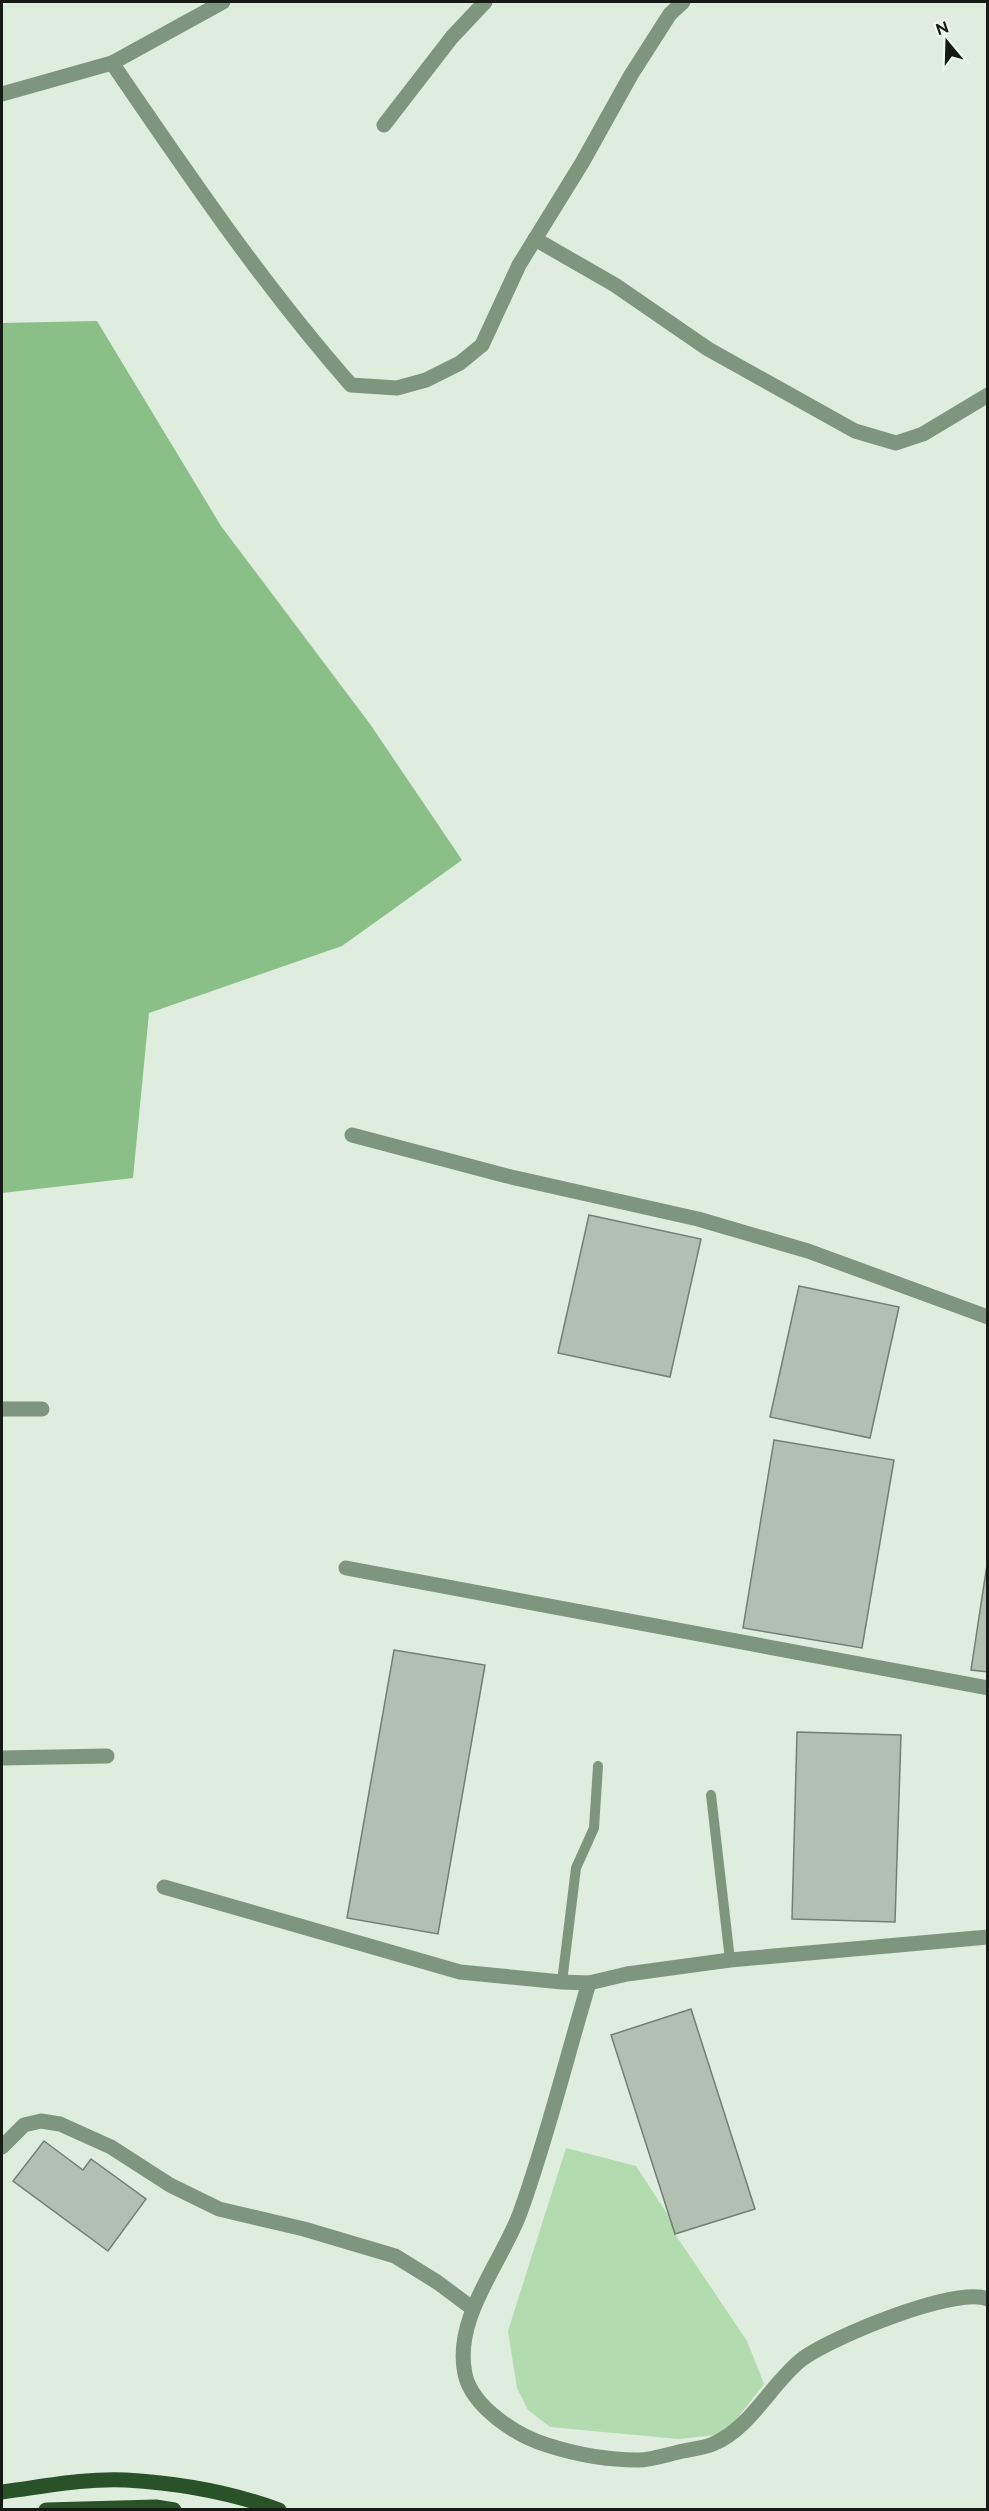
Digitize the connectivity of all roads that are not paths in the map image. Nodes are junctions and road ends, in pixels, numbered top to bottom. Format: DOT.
graph roads {
  1 [pos="222,2"];
  2 [pos="485,2"];
  3 [pos="683,2"];
  4 [pos="112,63"];
  5 [pos="2,94"];
  6 [pos="384,125"];
  7 [pos="535,239"];
  8 [pos="987,395"];
  9 [pos="352,1135"];
  10 [pos="987,1317"];
  11 [pos="2,1409"];
  12 [pos="42,1409"];
  13 [pos="346,1568"];
  14 [pos="987,1688"];
  15 [pos="107,1756"];
  16 [pos="2,1758"];
  17 [pos="598,1766"];
  18 [pos="711,1795"];
  19 [pos="164,1887"];
  20 [pos="987,1936"];
  21 [pos="730,1960"];
  22 [pos="562,1982"];
  23 [pos="589,1983"];
  24 [pos="2,2147"];
  25 [pos="987,2299"];
  26 [pos="472,2308"];
  27 [pos="2,2492"];
  28 [pos="46,2510"];
  29 [pos="174,2510"];
  30 [pos="279,2510"];
  1 -- 4 [label="street"];
  2 -- 6 [label="street"];
  3 -- 7 [label="street"];
  4 -- 5 [label="street"];
  4 -- 7 [label="street"];
  7 -- 8 [label="street"];
  9 -- 10 [label="street"];
  11 -- 12 [label="street"];
  13 -- 14 [label="street"];
  15 -- 16 [label="street"];
  17 -- 22 [label="lane"];
  18 -- 21 [label="lane"];
  19 -- 22 [label="street"];
  20 -- 21 [label="street"];
  21 -- 23 [label="street"];
  22 -- 23 [label="street"];
  23 -- 26 [label="street"];
  24 -- 26 [label="street"];
  25 -- 26 [label="street"];
  27 -- 30 [label="main road"];
  28 -- 29 [label="main road"];
}
